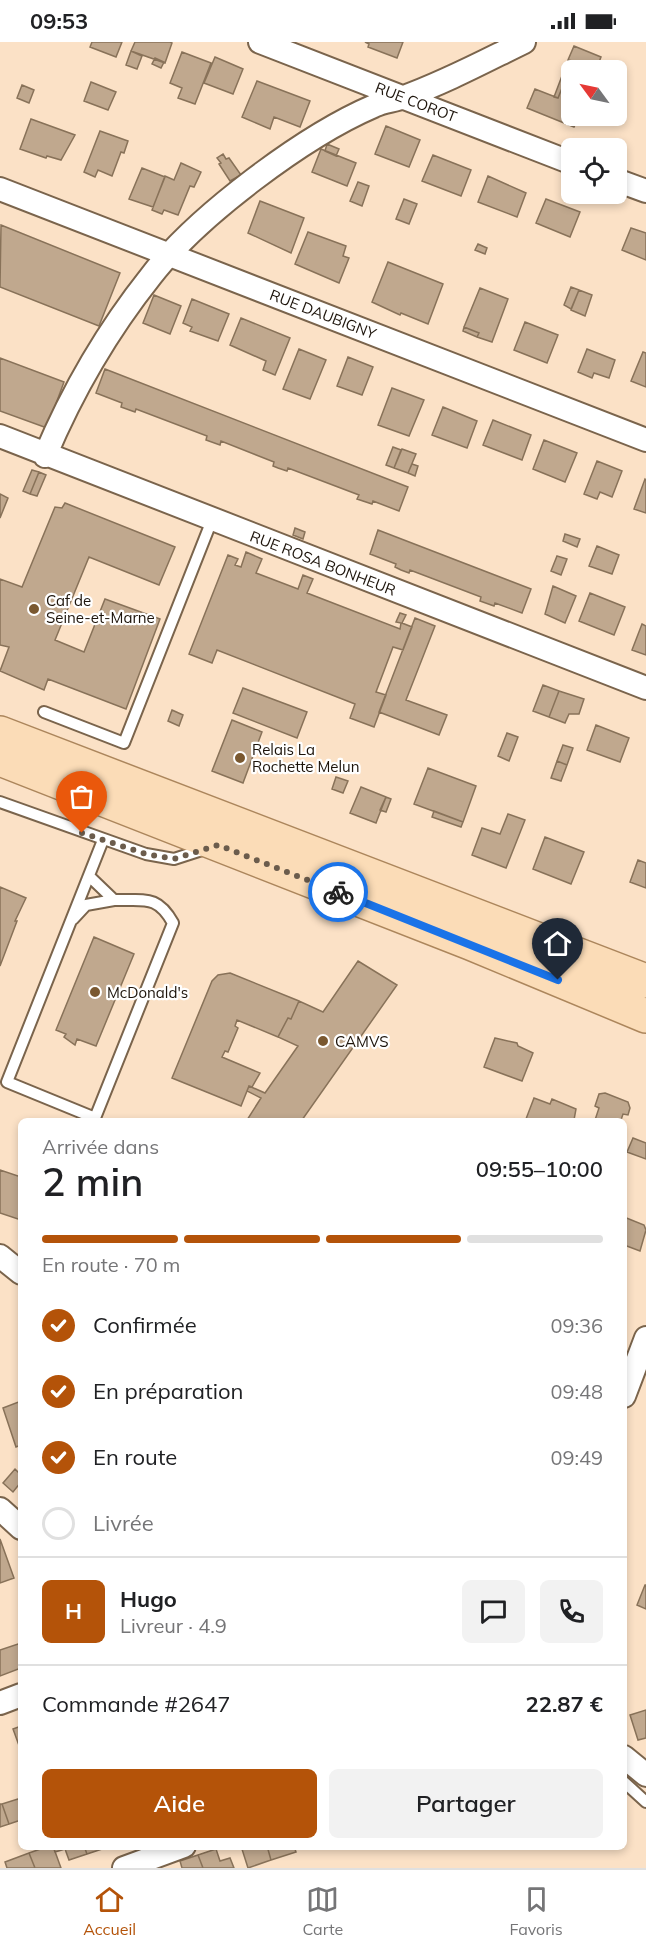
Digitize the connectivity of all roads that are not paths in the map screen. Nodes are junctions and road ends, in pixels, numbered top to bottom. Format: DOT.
graph roads {
  1 [pos="260,42"];
  2 [pos="524,42"];
  3 [pos="403,97"];
  4 [pos="561,159"];
  5 [pos="627,184"];
  6 [pos="0,189"];
  7 [pos="646,191"];
  8 [pos="170,255"];
  9 [pos="0,436"];
  10 [pos="646,440"];
  11 [pos="45,456"];
  12 [pos="212,520"];
  13 [pos="646,688"];
  14 [pos="44,712"];
  15 [pos="0,733"];
  16 [pos="0,759"];
  17 [pos="0,802"];
  18 [pos="103,840"];
  19 [pos="218,845"];
  20 [pos="89,876"];
  21 [pos="114,900"];
  22 [pos="69,923"];
  23 [pos="646,981"];
  24 [pos="646,1016"];
  25 [pos="0,1256"];
  26 [pos="18,1271"];
  27 [pos="646,1338"];
  28 [pos="627,1388"];
  29 [pos="0,1509"];
  30 [pos="18,1525"];
  31 [pos="18,1696"];
  32 [pos="0,1703"];
  33 [pos="627,1759"];
  34 [pos="646,1775"];
  35 [pos="627,1785"];
  36 [pos="646,1802"];
  37 [pos="173,1850"];
  38 [pos="124,1868"];
  1 -- 3 [label="street, RUE COROT"];
  2 -- 3 [label="street"];
  3 -- 4 [label="street, RUE COROT"];
  3 -- 8 [label="street"];
  5 -- 7 [label="street"];
  6 -- 8 [label="street, RUE DAUBIGNY"];
  8 -- 10 [label="street, RUE DAUBIGNY"];
  8 -- 11 [label="street"];
  9 -- 11 [label="street, RUE ROSA BONHEUR"];
  11 -- 12 [label="street, RUE ROSA BONHEUR"];
  12 -- 13 [label="street, RUE ROSA BONHEUR"];
  12 -- 14 [label="lane"];
  15 -- 23 [label="main road"];
  16 -- 19 [label="main road"];
  17 -- 18 [label="lane"];
  18 -- 19 [label="lane"];
  18 -- 20 [label="lane"];
  19 -- 24 [label="main road"];
  20 -- 21 [label="lane"];
  20 -- 22 [label="lane"];
  21 -- 22 [label="lane"];
  21 -- 22 [label="lane"];
  25 -- 26 [label="street"];
  27 -- 28 [label="street"];
  29 -- 30 [label="street"];
  31 -- 32 [label="street"];
  33 -- 34 [label="street"];
  35 -- 36 [label="lane"];
  37 -- 38 [label="street"];
}
